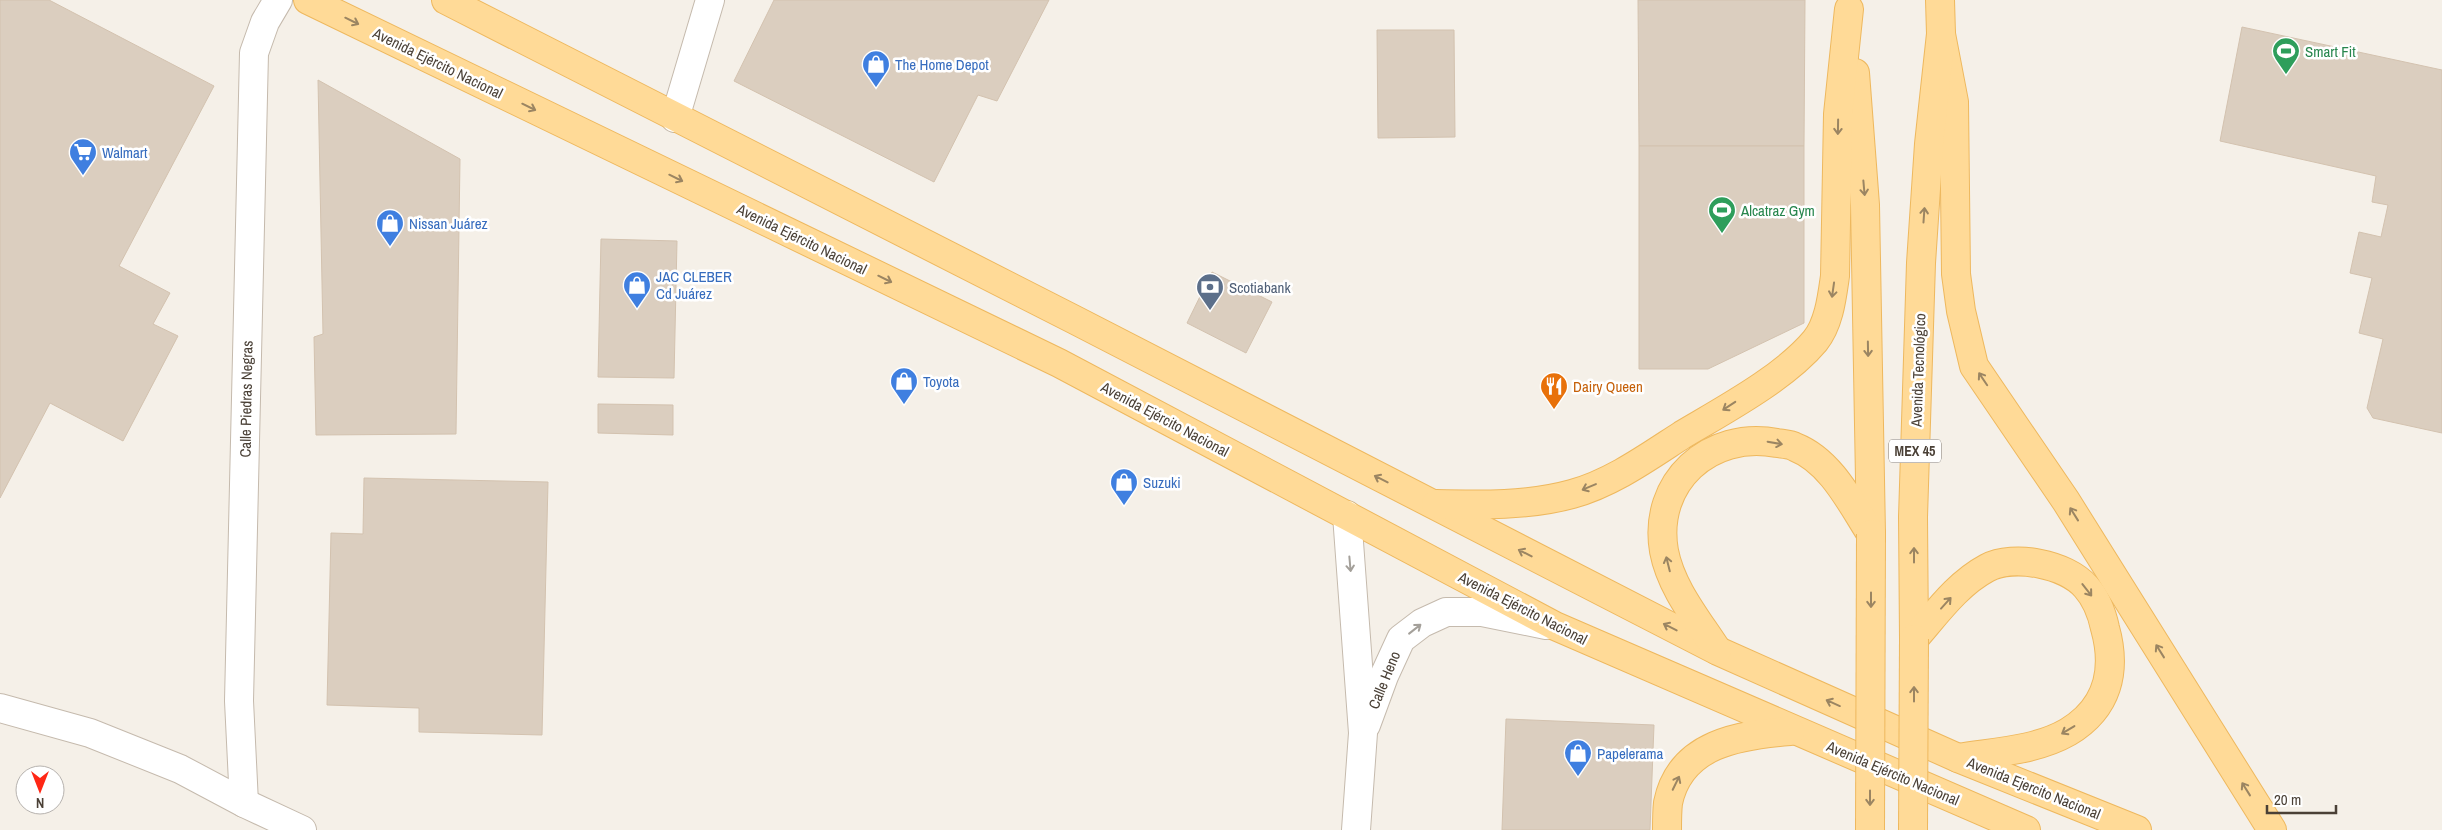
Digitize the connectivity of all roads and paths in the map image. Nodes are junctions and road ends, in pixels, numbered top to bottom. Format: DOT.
graph roads {
  1 [pos="278,0"];
  2 [pos="308,0"];
  3 [pos="446,0"];
  4 [pos="710,0"];
  5 [pos="1940,0"];
  6 [pos="1849,5"];
  7 [pos="1941,34"];
  8 [pos="675,118"];
  9 [pos="1427,503"];
  10 [pos="1347,515"];
  11 [pos="1871,534"];
  12 [pos="1555,626"];
  13 [pos="1914,639"];
  14 [pos="1718,652"];
  15 [pos="0,708"];
  16 [pos="1794,731"];
  17 [pos="1363,733"];
  18 [pos="1958,758"];
  19 [pos="244,803"];
  20 [pos="302,830"];
  21 [pos="1356,830"];
  22 [pos="1666,830"];
  23 [pos="1870,830"];
  24 [pos="1913,830"];
  25 [pos="2026,830"];
  26 [pos="2138,830"];
  27 [pos="2272,830"];
  1 -- 19 [label="street, Calle Piedras Negras"];
  2 -- 10 [label="main road, Avenida Ejército Nacional, one-way"];
  3 -- 8 [label="main road"];
  4 -- 8 [label="street"];
  5 -- 7 [label="main road, Avenida Tecnológico / MEX 45"];
  6 -- 9 [label="main road, one-way"];
  6 -- 11 [label="main road, MEX 45, one-way"];
  13 -- 7 [label="main road, Avenida Tecnológico / MEX 45, one-way"];
  27 -- 7 [label="main road, one-way"];
  9 -- 8 [label="main road, one-way"];
  14 -- 9 [label="main road, one-way"];
  10 -- 12 [label="main road, Avenida Ejército Nacional"];
  10 -- 17 [label="street, Calle Heno, one-way"];
  14 -- 11 [label="main road, one-way"];
  11 -- 23 [label="main road, MEX 45, one-way, bridge"];
  12 -- 16 [label="main road, Avenida Ejército Nacional"];
  17 -- 12 [label="street, Calle Heno, one-way"];
  13 -- 18 [label="main road, one-way"];
  24 -- 13 [label="main road, Avenida Tecnológico / MEX 45, one-way, bridge"];
  18 -- 14 [label="main road, one-way"];
  15 -- 19 [label="street"];
  22 -- 16 [label="main road, one-way"];
  16 -- 25 [label="main road, Avenida Ejército Nacional"];
  17 -- 21 [label="street, Calle Heno"];
  18 -- 26 [label="main road, Avenida Ejercito Nacional"];
  19 -- 20 [label="street"];
}
